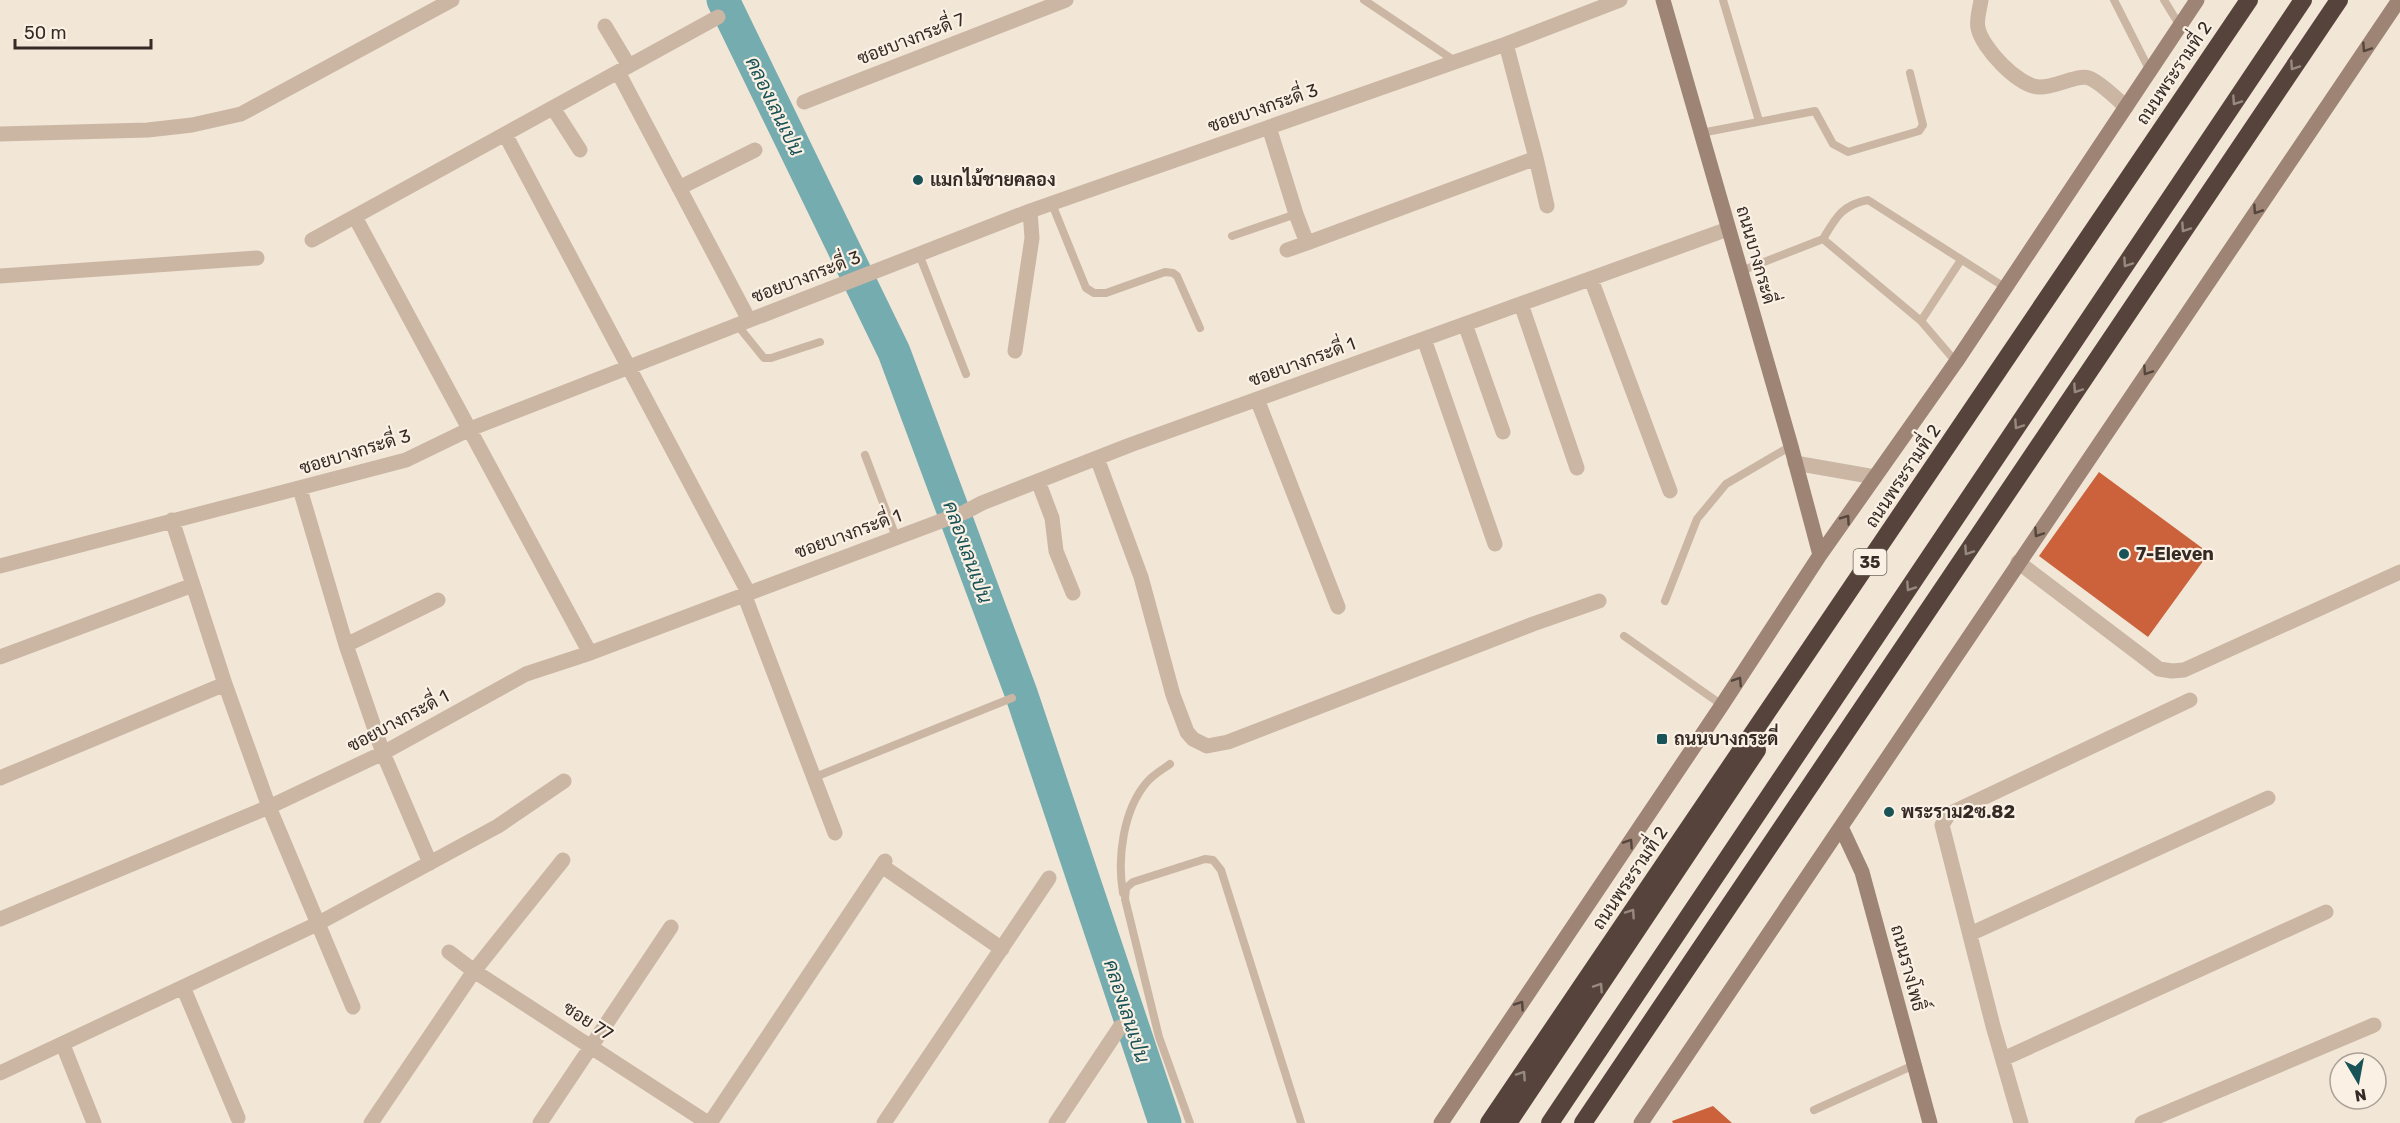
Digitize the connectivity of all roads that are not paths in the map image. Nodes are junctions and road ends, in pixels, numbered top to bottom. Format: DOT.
graph roads {
  1 [pos="452,0"];
  2 [pos="1066,0"];
  3 [pos="1364,0"];
  4 [pos="1620,0"];
  5 [pos="1663,0"];
  6 [pos="1723,0"];
  7 [pos="1981,0"];
  8 [pos="2114,0"];
  9 [pos="2164,0"];
  10 [pos="2197,0"];
  11 [pos="2249,0"];
  12 [pos="2258,0"];
  13 [pos="2303,0"];
  14 [pos="2339,0"];
  15 [pos="2399,0"];
  16 [pos="718,17"];
  17 [pos="605,26"];
  18 [pos="2180,26"];
  19 [pos="1506,44"];
  20 [pos="1456,61"];
  21 [pos="624,69"];
  22 [pos="2151,72"];
  23 [pos="1910,73"];
  24 [pos="804,102"];
  25 [pos="2126,106"];
  26 [pos="553,108"];
  27 [pos="1759,121"];
  28 [pos="1269,127"];
  29 [pos="1701,133"];
  30 [pos="0,134"];
  31 [pos="505,134"];
  32 [pos="580,150"];
  33 [pos="755,150"];
  34 [pos="1536,158"];
  35 [pos="680,188"];
  36 [pos="1052,204"];
  37 [pos="1548,206"];
  38 [pos="1030,211"];
  39 [pos="1296,214"];
  40 [pos="355,217"];
  41 [pos="1728,229"];
  42 [pos="1232,236"];
  43 [pos="1823,239"];
  44 [pos="312,240"];
  45 [pos="1307,243"];
  46 [pos="1287,250"];
  47 [pos="919,254"];
  48 [pos="256,258"];
  49 [pos="1961,260"];
  50 [pos="1740,272"];
  51 [pos="0,276"];
  52 [pos="1591,279"];
  53 [pos="2006,288"];
  54 [pos="1521,304"];
  55 [pos="1921,321"];
  56 [pos="743,323"];
  57 [pos="1465,324"];
  58 [pos="1200,328"];
  59 [pos="1424,339"];
  60 [pos="820,342"];
  61 [pos="1015,351"];
  62 [pos="1956,362"];
  63 [pos="630,367"];
  64 [pos="966,374"];
  65 [pos="1257,399"];
  66 [pos="470,429"];
  67 [pos="1503,432"];
  68 [pos="1791,446"];
  69 [pos="865,455"];
  70 [pos="1097,458"];
  71 [pos="1795,463"];
  72 [pos="1577,468"];
  73 [pos="1875,477"];
  74 [pos="1038,481"];
  75 [pos="300,489"];
  76 [pos="1670,491"];
  77 [pos="172,520"];
  78 [pos="896,537"];
  79 [pos="1495,544"];
  80 [pos="1820,555"];
  81 [pos="2018,562"];
  82 [pos="0,566"];
  83 [pos="2400,572"];
  84 [pos="193,585"];
  85 [pos="746,593"];
  86 [pos="1073,593"];
  87 [pos="438,600"];
  88 [pos="1599,601"];
  89 [pos="1665,602"];
  90 [pos="1338,606"];
  91 [pos="1624,636"];
  92 [pos="346,645"];
  93 [pos="590,653"];
  94 [pos="0,657"];
  95 [pos="225,684"];
  96 [pos="1012,698"];
  97 [pos="2190,700"];
  98 [pos="1722,705"];
  99 [pos="383,753"];
  100 [pos="1170,764"];
  101 [pos="815,777"];
  102 [pos="0,778"];
  103 [pos="564,781"];
  104 [pos="2268,798"];
  105 [pos="269,807"];
  106 [pos="1841,827"];
  107 [pos="835,833"];
  108 [pos="563,860"];
  109 [pos="430,863"];
  110 [pos="1049,878"];
  111 [pos="1125,899"];
  112 [pos="2326,912"];
  113 [pos="0,919"];
  114 [pos="317,924"];
  115 [pos="671,927"];
  116 [pos="1970,934"];
  117 [pos="1002,949"];
  118 [pos="449,952"];
  119 [pos="474,971"];
  120 [pos="183,987"];
  121 [pos="353,1007"];
  122 [pos="2374,1025"];
  123 [pos="1120,1027"];
  124 [pos="63,1045"];
  125 [pos="591,1046"];
  126 [pos="2003,1059"];
  127 [pos="1914,1065"];
  128 [pos="0,1073"];
  129 [pos="1815,1110"];
  130 [pos="238,1118"];
  131 [pos="94,1123"];
  132 [pos="371,1123"];
  133 [pos="540,1123"];
  134 [pos="709,1123"];
  135 [pos="884,1123"];
  136 [pos="1056,1123"];
  137 [pos="1190,1123"];
  138 [pos="1301,1123"];
  139 [pos="1441,1123"];
  140 [pos="1489,1123"];
  141 [pos="1508,1123"];
  142 [pos="1550,1123"];
  143 [pos="1583,1123"];
  144 [pos="1641,1123"];
  145 [pos="1930,1123"];
  146 [pos="2021,1123"];
  147 [pos="2142,1123"];
  1 -- 30 [label="street"];
  2 -- 24 [label="street, ซอยบางกระดี่ 7"];
  3 -- 20 [label="lane"];
  4 -- 19 [label="street, ซอยบางกระดี่ 3"];
  5 -- 29 [label="main road, ถนนบางกระดี่"];
  6 -- 27 [label="lane"];
  7 -- 25 [label="street"];
  8 -- 22 [label="lane"];
  9 -- 18 [label="lane"];
  10 -- 18 [label="main road, ถนนพระรามที่ 2 / 35"];
  140 -- 11 [label="highway, ถนนพระรามที่ 2 / 35, one-way"];
  141 -- 12 [label="highway, one-way"];
  13 -- 142 [label="highway, one-way"];
  14 -- 143 [label="highway, one-way"];
  15 -- 81 [label="main road, one-way"];
  16 -- 21 [label="street"];
  17 -- 21 [label="street"];
  18 -- 22 [label="main road, ถนนพระรามที่ 2 / 35"];
  19 -- 20 [label="street, ซอยบางกระดี่ 3"];
  19 -- 34 [label="street"];
  20 -- 28 [label="street, ซอยบางกระดี่ 3"];
  21 -- 26 [label="street"];
  21 -- 35 [label="street"];
  22 -- 25 [label="main road, ถนนพระรามที่ 2 / 35"];
  23 -- 27 [label="lane"];
  25 -- 53 [label="main road, ถนนพระรามที่ 2 / 35"];
  26 -- 31 [label="street"];
  26 -- 32 [label="street"];
  27 -- 29 [label="lane"];
  28 -- 36 [label="street, ซอยบางกระดี่ 3"];
  28 -- 39 [label="street"];
  29 -- 41 [label="main road, ถนนบางกระดี่"];
  31 -- 40 [label="street"];
  31 -- 63 [label="street"];
  33 -- 35 [label="street"];
  34 -- 37 [label="street"];
  34 -- 45 [label="street"];
  35 -- 56 [label="street"];
  36 -- 38 [label="street, ซอยบางกระดี่ 3"];
  36 -- 58 [label="lane"];
  38 -- 47 [label="street, ซอยบางกระดี่ 3"];
  38 -- 61 [label="street"];
  39 -- 42 [label="lane"];
  39 -- 45 [label="street"];
  40 -- 44 [label="street"];
  40 -- 66 [label="street"];
  41 -- 50 [label="main road, ถนนบางกระดี่"];
  41 -- 52 [label="street, ซอยบางกระดี่ 1"];
  43 -- 49 [label="lane"];
  43 -- 50 [label="lane"];
  43 -- 55 [label="lane"];
  45 -- 46 [label="street"];
  47 -- 56 [label="street, ซอยบางกระดี่ 3"];
  47 -- 64 [label="lane"];
  48 -- 51 [label="street"];
  49 -- 53 [label="lane"];
  49 -- 55 [label="lane"];
  50 -- 68 [label="main road, ถนนบางกระดี่"];
  52 -- 54 [label="street, ซอยบางกระดี่ 1"];
  52 -- 76 [label="street"];
  53 -- 62 [label="main road, ถนนพระรามที่ 2 / 35"];
  54 -- 57 [label="street, ซอยบางกระดี่ 1"];
  54 -- 72 [label="street"];
  55 -- 62 [label="lane"];
  56 -- 60 [label="lane"];
  56 -- 63 [label="street, ซอยบางกระดี่ 3"];
  57 -- 59 [label="street, ซอยบางกระดี่ 1"];
  57 -- 67 [label="street"];
  59 -- 65 [label="street, ซอยบางกระดี่ 1"];
  59 -- 79 [label="street"];
  62 -- 73 [label="main road, ถนนพระรามที่ 2 / 35"];
  63 -- 66 [label="street, ซอยบางกระดี่ 3"];
  63 -- 85 [label="street"];
  65 -- 70 [label="street, ซอยบางกระดี่ 1"];
  65 -- 90 [label="street"];
  66 -- 75 [label="street, ซอยบางกระดี่ 3"];
  66 -- 93 [label="street"];
  68 -- 71 [label="main road, ถนนบางกระดี่"];
  68 -- 89 [label="lane"];
  69 -- 78 [label="lane"];
  70 -- 74 [label="street, ซอยบางกระดี่ 1"];
  70 -- 88 [label="street"];
  71 -- 73 [label="street"];
  71 -- 80 [label="main road, ถนนบางกระดี่"];
  80 -- 73 [label="main road, ถนนพระรามที่ 2 / 35, one-way"];
  74 -- 78 [label="street, ซอยบางกระดี่ 1"];
  74 -- 86 [label="street"];
  75 -- 77 [label="street, ซอยบางกระดี่ 3"];
  75 -- 92 [label="street"];
  77 -- 82 [label="street, ซอยบางกระดี่ 3"];
  77 -- 84 [label="street"];
  78 -- 85 [label="street, ซอยบางกระดี่ 1"];
  98 -- 80 [label="main road, ถนนพระรามที่ 2 / 35, one-way"];
  81 -- 83 [label="street"];
  81 -- 106 [label="main road"];
  84 -- 94 [label="street"];
  84 -- 95 [label="street"];
  85 -- 93 [label="street, ซอยบางกระดี่ 1"];
  85 -- 101 [label="street"];
  87 -- 92 [label="street"];
  91 -- 98 [label="lane"];
  92 -- 99 [label="street"];
  93 -- 99 [label="street, ซอยบางกระดี่ 1"];
  95 -- 102 [label="street"];
  95 -- 105 [label="street"];
  96 -- 101 [label="lane"];
  97 -- 116 [label="street"];
  139 -- 98 [label="main road, ถนนพระรามที่ 2 / 35, one-way"];
  99 -- 105 [label="street, ซอยบางกระดี่ 1"];
  99 -- 109 [label="street"];
  100 -- 111 [label="lane"];
  101 -- 107 [label="street"];
  103 -- 109 [label="street"];
  104 -- 116 [label="street"];
  105 -- 113 [label="street, ซอยบางกระดี่ 1"];
  105 -- 114 [label="street"];
  106 -- 127 [label="main road, ถนนรางโพธิ์"];
  106 -- 144 [label="main road"];
  108 -- 119 [label="street"];
  109 -- 114 [label="street"];
  110 -- 117 [label="street"];
  111 -- 137 [label="lane"];
  111 -- 138 [label="lane"];
  112 -- 126 [label="street"];
  114 -- 120 [label="street"];
  114 -- 121 [label="street"];
  115 -- 125 [label="street"];
  116 -- 126 [label="street"];
  117 -- 134 [label="street"];
  117 -- 135 [label="street"];
  118 -- 119 [label="street, ซอย 77"];
  119 -- 125 [label="street, ซอย 77"];
  119 -- 132 [label="street"];
  120 -- 124 [label="street"];
  120 -- 130 [label="street"];
  122 -- 147 [label="street"];
  123 -- 136 [label="street"];
  124 -- 128 [label="street"];
  124 -- 131 [label="street"];
  125 -- 133 [label="street"];
  125 -- 134 [label="street, ซอย 77"];
  126 -- 146 [label="street"];
  127 -- 129 [label="lane"];
  127 -- 145 [label="main road, ถนนรางโพธิ์"];
}
